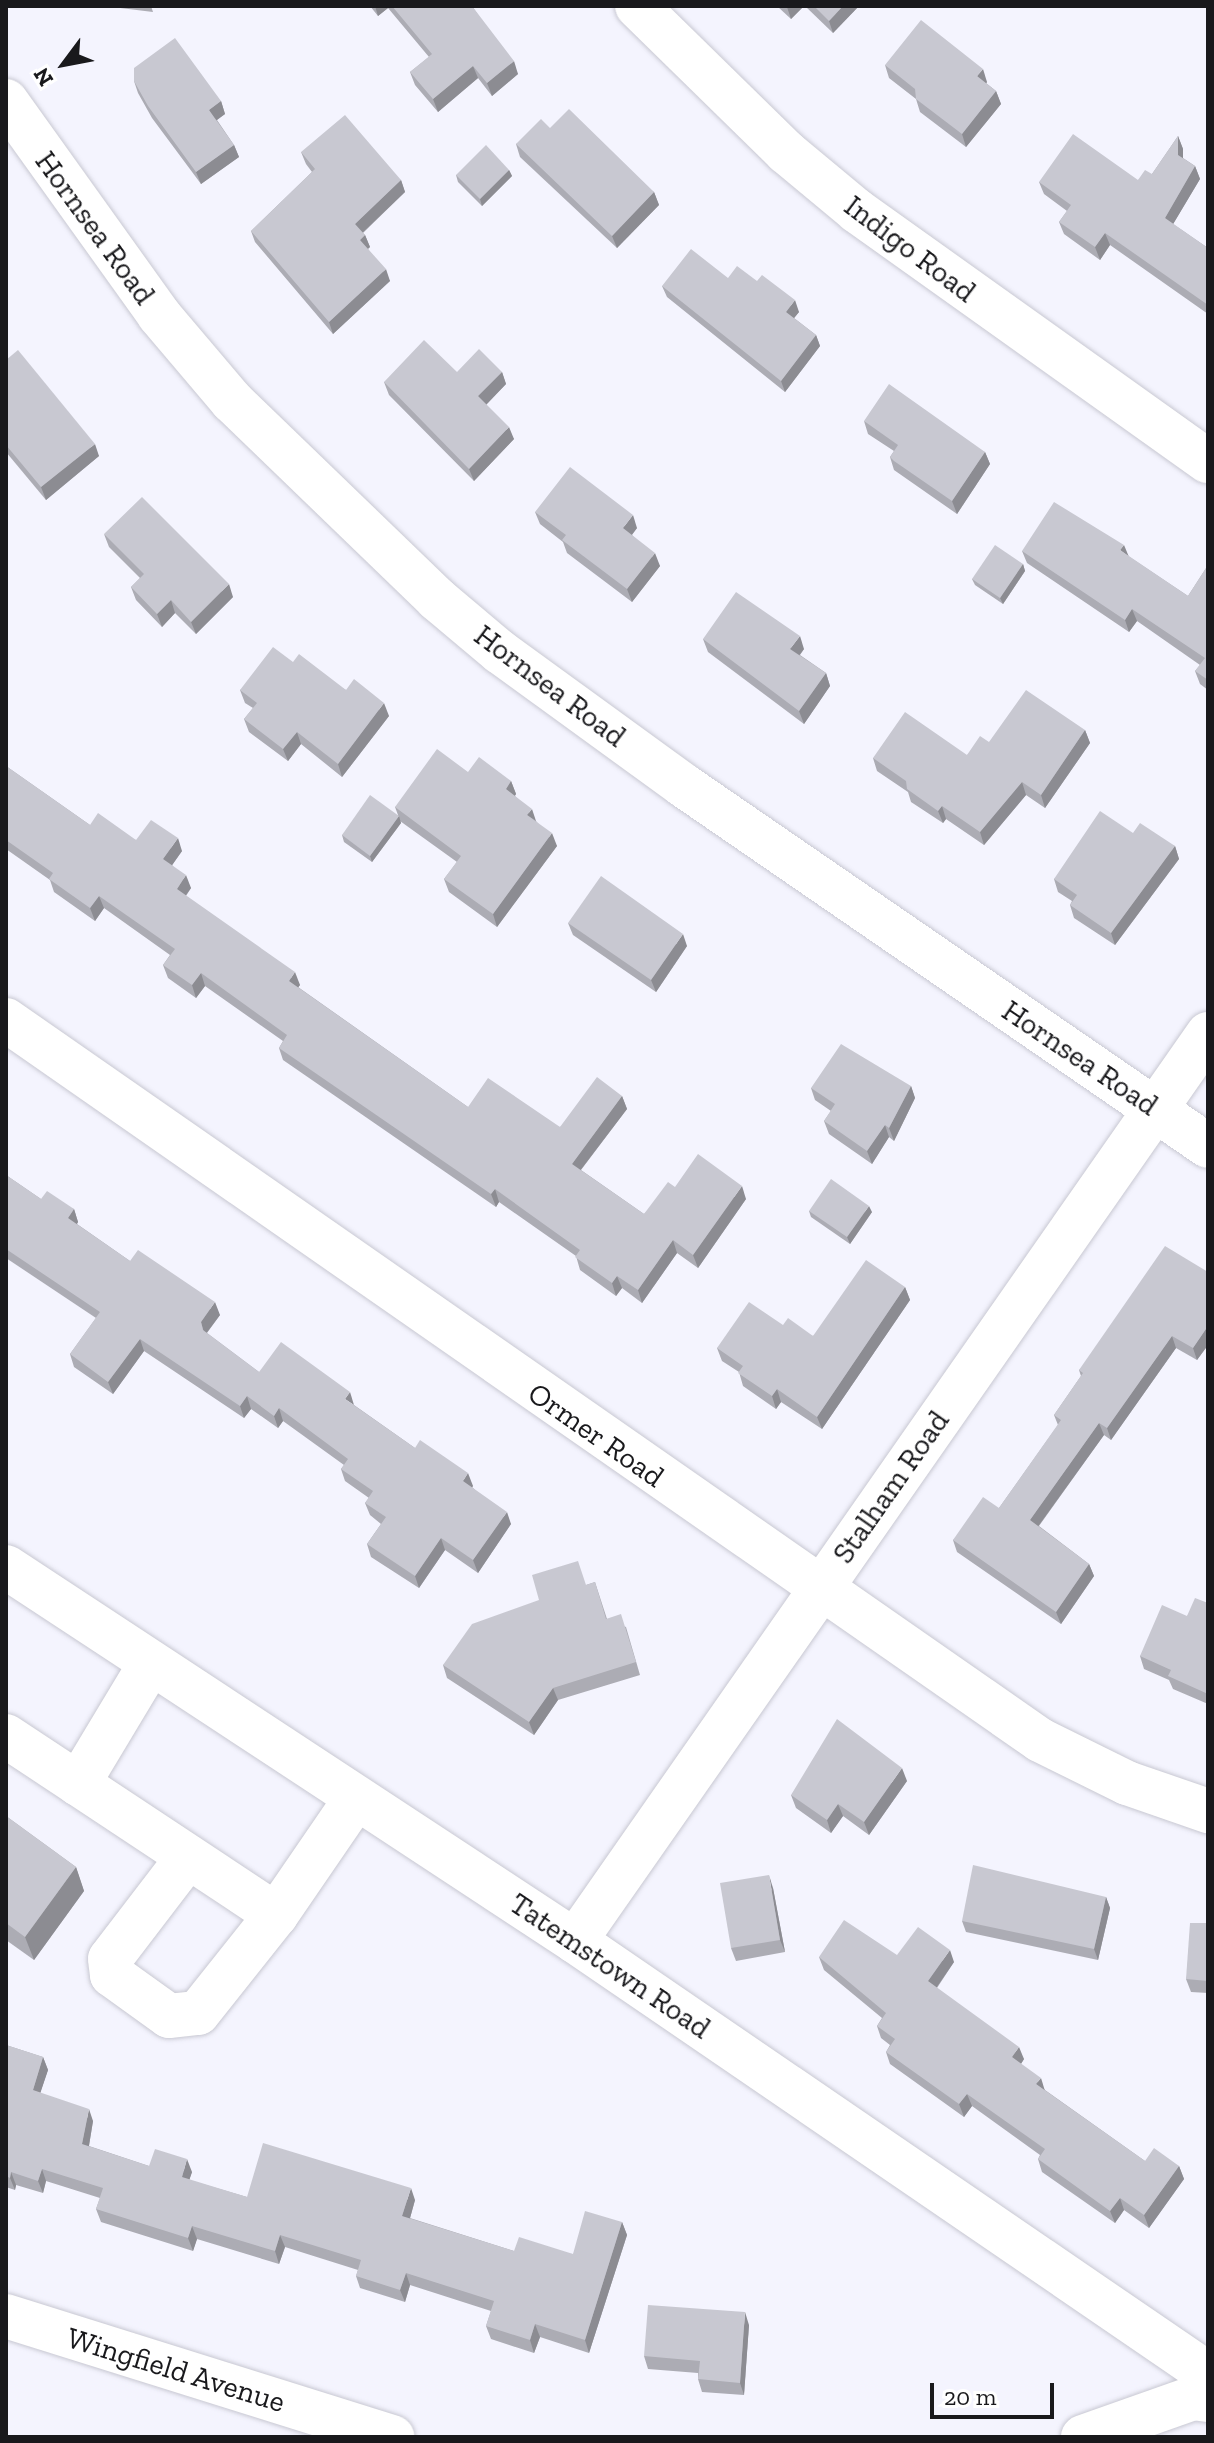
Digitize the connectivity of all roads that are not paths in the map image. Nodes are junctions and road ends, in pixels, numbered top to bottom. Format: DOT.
graph roads {
  1 [pos="637,6"];
  2 [pos="6,101"];
  3 [pos="1208,461"];
  4 [pos="6,1020"];
  5 [pos="1208,1034"];
  6 [pos="1156,1108"];
  7 [pos="1208,1146"];
  8 [pos="6,1567"];
  9 [pos="819,1591"];
  10 [pos="150,1664"];
  11 [pos="6,1736"];
  12 [pos="78,1784"];
  13 [pos="356,1798"];
  14 [pos="1208,1811"];
  15 [pos="188,1857"];
  16 [pos="276,1915"];
  17 [pos="575,1941"];
  18 [pos="6,2316"];
  19 [pos="1208,2374"];
  20 [pos="1208,2400"];
  21 [pos="377,2435"];
  22 [pos="1083,2437"];
  1 -- 3 [label="street, Indigo Road"];
  2 -- 6 [label="street, Hornsea Road"];
  4 -- 9 [label="street, Ormer Road"];
  5 -- 6 [label="street, Stalham Road"];
  6 -- 7 [label="street, Hornsea Road"];
  6 -- 9 [label="street, Stalham Road"];
  8 -- 10 [label="street, Tatemstown Road"];
  9 -- 14 [label="street, Ormer Road"];
  9 -- 17 [label="street, Stalham Road"];
  10 -- 12 [label="street"];
  10 -- 13 [label="street, Tatemstown Road"];
  11 -- 12 [label="street"];
  12 -- 15 [label="street"];
  13 -- 16 [label="street"];
  13 -- 17 [label="street, Tatemstown Road"];
  15 -- 16 [label="street"];
  15 -- 16 [label="street"];
  17 -- 19 [label="street, Tatemstown Road"];
  18 -- 21 [label="street, Wingfield Avenue"];
  20 -- 22 [label="street"];
}
